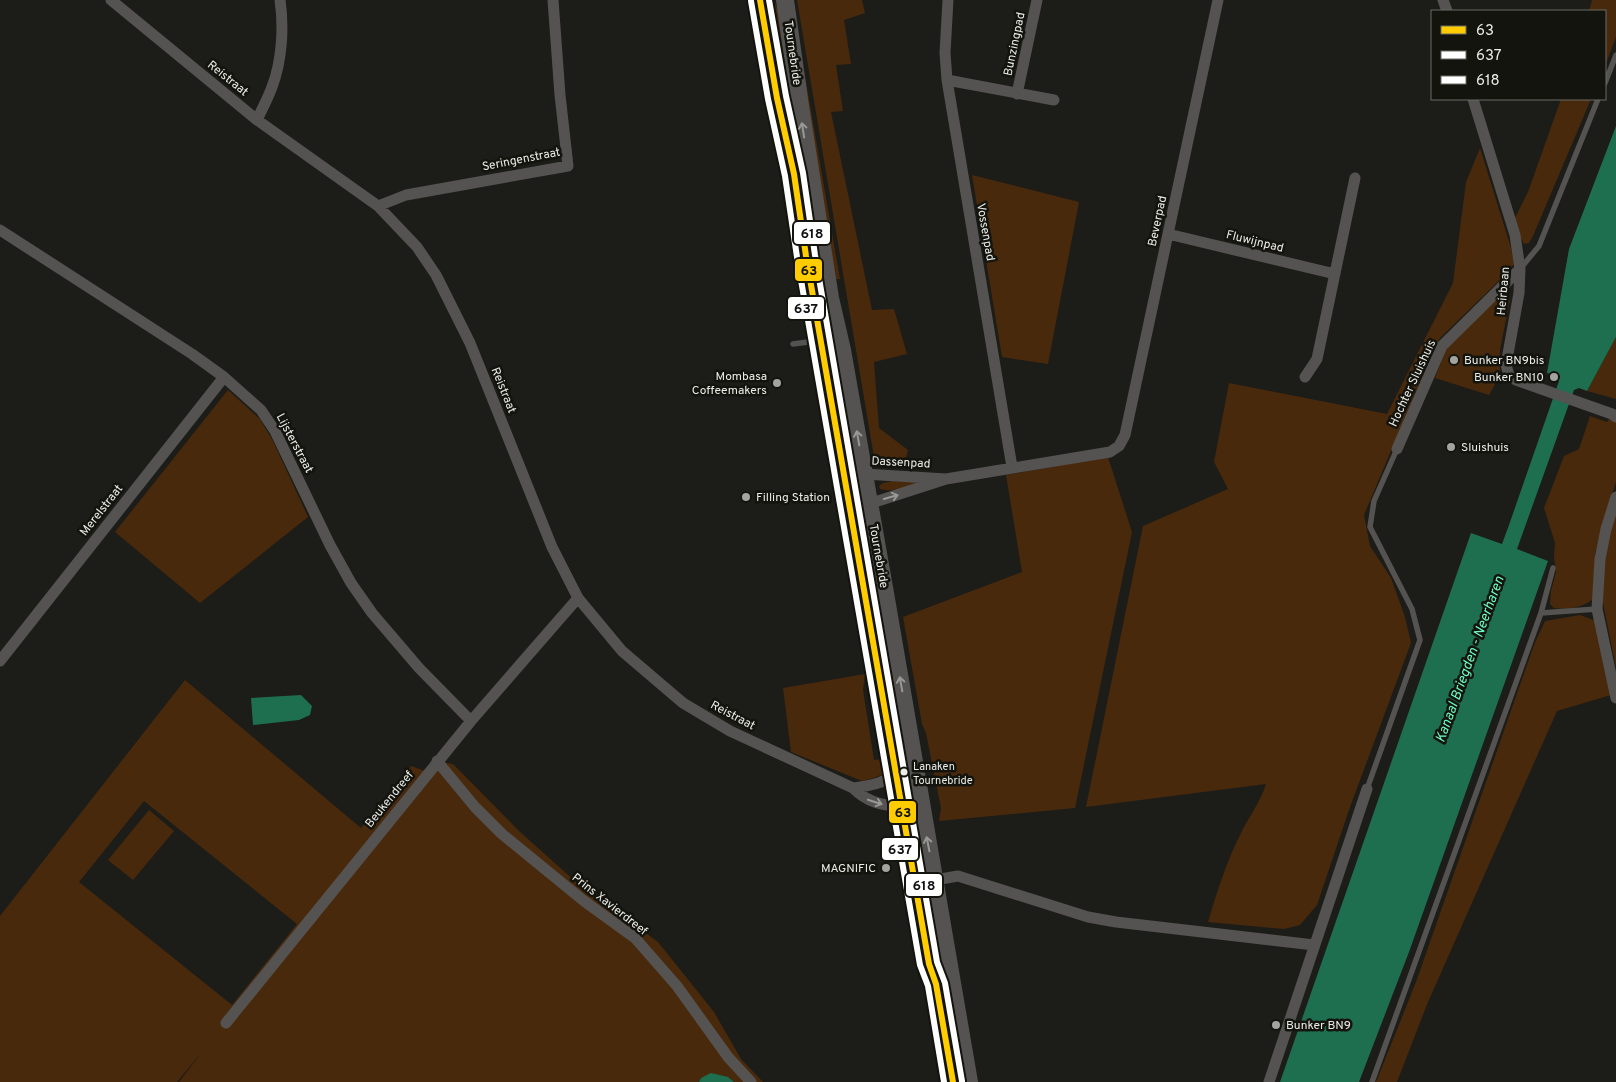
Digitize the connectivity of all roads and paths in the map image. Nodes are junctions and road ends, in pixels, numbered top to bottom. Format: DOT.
graph roads {
  1 [pos="111,0"];
  2 [pos="280,0"];
  3 [pos="553,0"];
  4 [pos="760,0"];
  5 [pos="785,0"];
  6 [pos="948,0"];
  7 [pos="1037,0"];
  8 [pos="1218,0"];
  9 [pos="1616,55"];
  10 [pos="947,80"];
  11 [pos="1606,80"];
  12 [pos="1017,94"];
  13 [pos="1054,100"];
  14 [pos="1473,100"];
  15 [pos="1598,100"];
  16 [pos="258,120"];
  17 [pos="1355,178"];
  18 [pos="378,206"];
  19 [pos="0,230"];
  20 [pos="1168,234"];
  21 [pos="1520,269"];
  22 [pos="1335,274"];
  23 [pos="839,338"];
  24 [pos="821,342"];
  25 [pos="793,344"];
  26 [pos="224,377"];
  27 [pos="1306,377"];
  28 [pos="1615,413"];
  29 [pos="1120,446"];
  30 [pos="1397,449"];
  31 [pos="1012,467"];
  32 [pos="864,474"];
  33 [pos="946,479"];
  34 [pos="846,488"];
  35 [pos="1616,497"];
  36 [pos="869,501"];
  37 [pos="1553,568"];
  38 [pos="578,598"];
  39 [pos="1597,609"];
  40 [pos="1541,613"];
  41 [pos="0,661"];
  42 [pos="1616,698"];
  43 [pos="471,721"];
  44 [pos="437,762"];
  45 [pos="895,773"];
  46 [pos="853,788"];
  47 [pos="1368,789"];
  48 [pos="902,807"];
  49 [pos="935,880"];
  50 [pos="1314,945"];
  51 [pos="936,984"];
  52 [pos="226,1023"];
  53 [pos="751,1082"];
  54 [pos="953,1082"];
  55 [pos="969,1082"];
  56 [pos="1269,1082"];
  57 [pos="1372,1082"];
  1 -- 16 [label="street, Reistraat"];
  2 -- 16 [label="street"];
  3 -- 18 [label="street, Seringenstraat"];
  4 -- 24 [label="main road, Tournebride"];
  23 -- 5 [label="main road, Tournebride, one-way"];
  6 -- 10 [label="street, Vossenpad"];
  7 -- 12 [label="street, Bunzingpad"];
  8 -- 20 [label="street, Beverpad"];
  9 -- 11 [label="lane"];
  10 -- 12 [label="street, Bunzingpad"];
  10 -- 31 [label="street, Vossenpad"];
  12 -- 13 [label="street, Bunzingpad"];
  14 -- 21 [label="street, Heirbaan"];
  15 -- 21 [label="lane"];
  16 -- 18 [label="street, Reistraat"];
  17 -- 22 [label="street"];
  18 -- 38 [label="street, Reistraat"];
  19 -- 26 [label="street, Lijsterstraat"];
  20 -- 22 [label="street, Fluwijnpad"];
  20 -- 29 [label="street, Beverpad"];
  21 -- 28 [label="street, Heirbaan"];
  21 -- 30 [label="street, Hochter Sluishuis"];
  22 -- 27 [label="street"];
  23 -- 24 [label="lane"];
  32 -- 23 [label="main road, Tournebride, one-way"];
  24 -- 25 [label="lane"];
  24 -- 34 [label="main road, Tournebride"];
  26 -- 41 [label="street, Merelstraat"];
  26 -- 43 [label="street, Lijsterstraat"];
  29 -- 31 [label="street, Dassenpad"];
  30 -- 47 [label="lane"];
  31 -- 33 [label="street, Dassenpad"];
  32 -- 33 [label="street, Dassenpad"];
  32 -- 34 [label="street, Dassenpad"];
  32 -- 36 [label="main road, Tournebride"];
  36 -- 33 [label="street, Dassenpad, one-way"];
  34 -- 36 [label="street"];
  34 -- 45 [label="main road, Tournebride"];
  35 -- 39 [label="street"];
  49 -- 36 [label="main road, Tournebride, one-way"];
  37 -- 40 [label="lane"];
  38 -- 43 [label="street, Beukendreef"];
  38 -- 46 [label="street, Reistraat"];
  39 -- 40 [label="lane"];
  39 -- 42 [label="street"];
  40 -- 57 [label="lane"];
  43 -- 44 [label="street, Beukendreef"];
  44 -- 52 [label="street, Beukendreef"];
  44 -- 53 [label="street, Prins Xavierdreef"];
  45 -- 46 [label="street"];
  45 -- 48 [label="main road, Tournebride"];
  46 -- 48 [label="street, Reistraat, one-way"];
  47 -- 50 [label="street"];
  48 -- 51 [label="main road, Tournebride"];
  49 -- 50 [label="street"];
  49 -- 51 [label="street"];
  49 -- 55 [label="main road, Tournebride"];
  50 -- 56 [label="street"];
  51 -- 54 [label="main road, Tournebride"];
}
